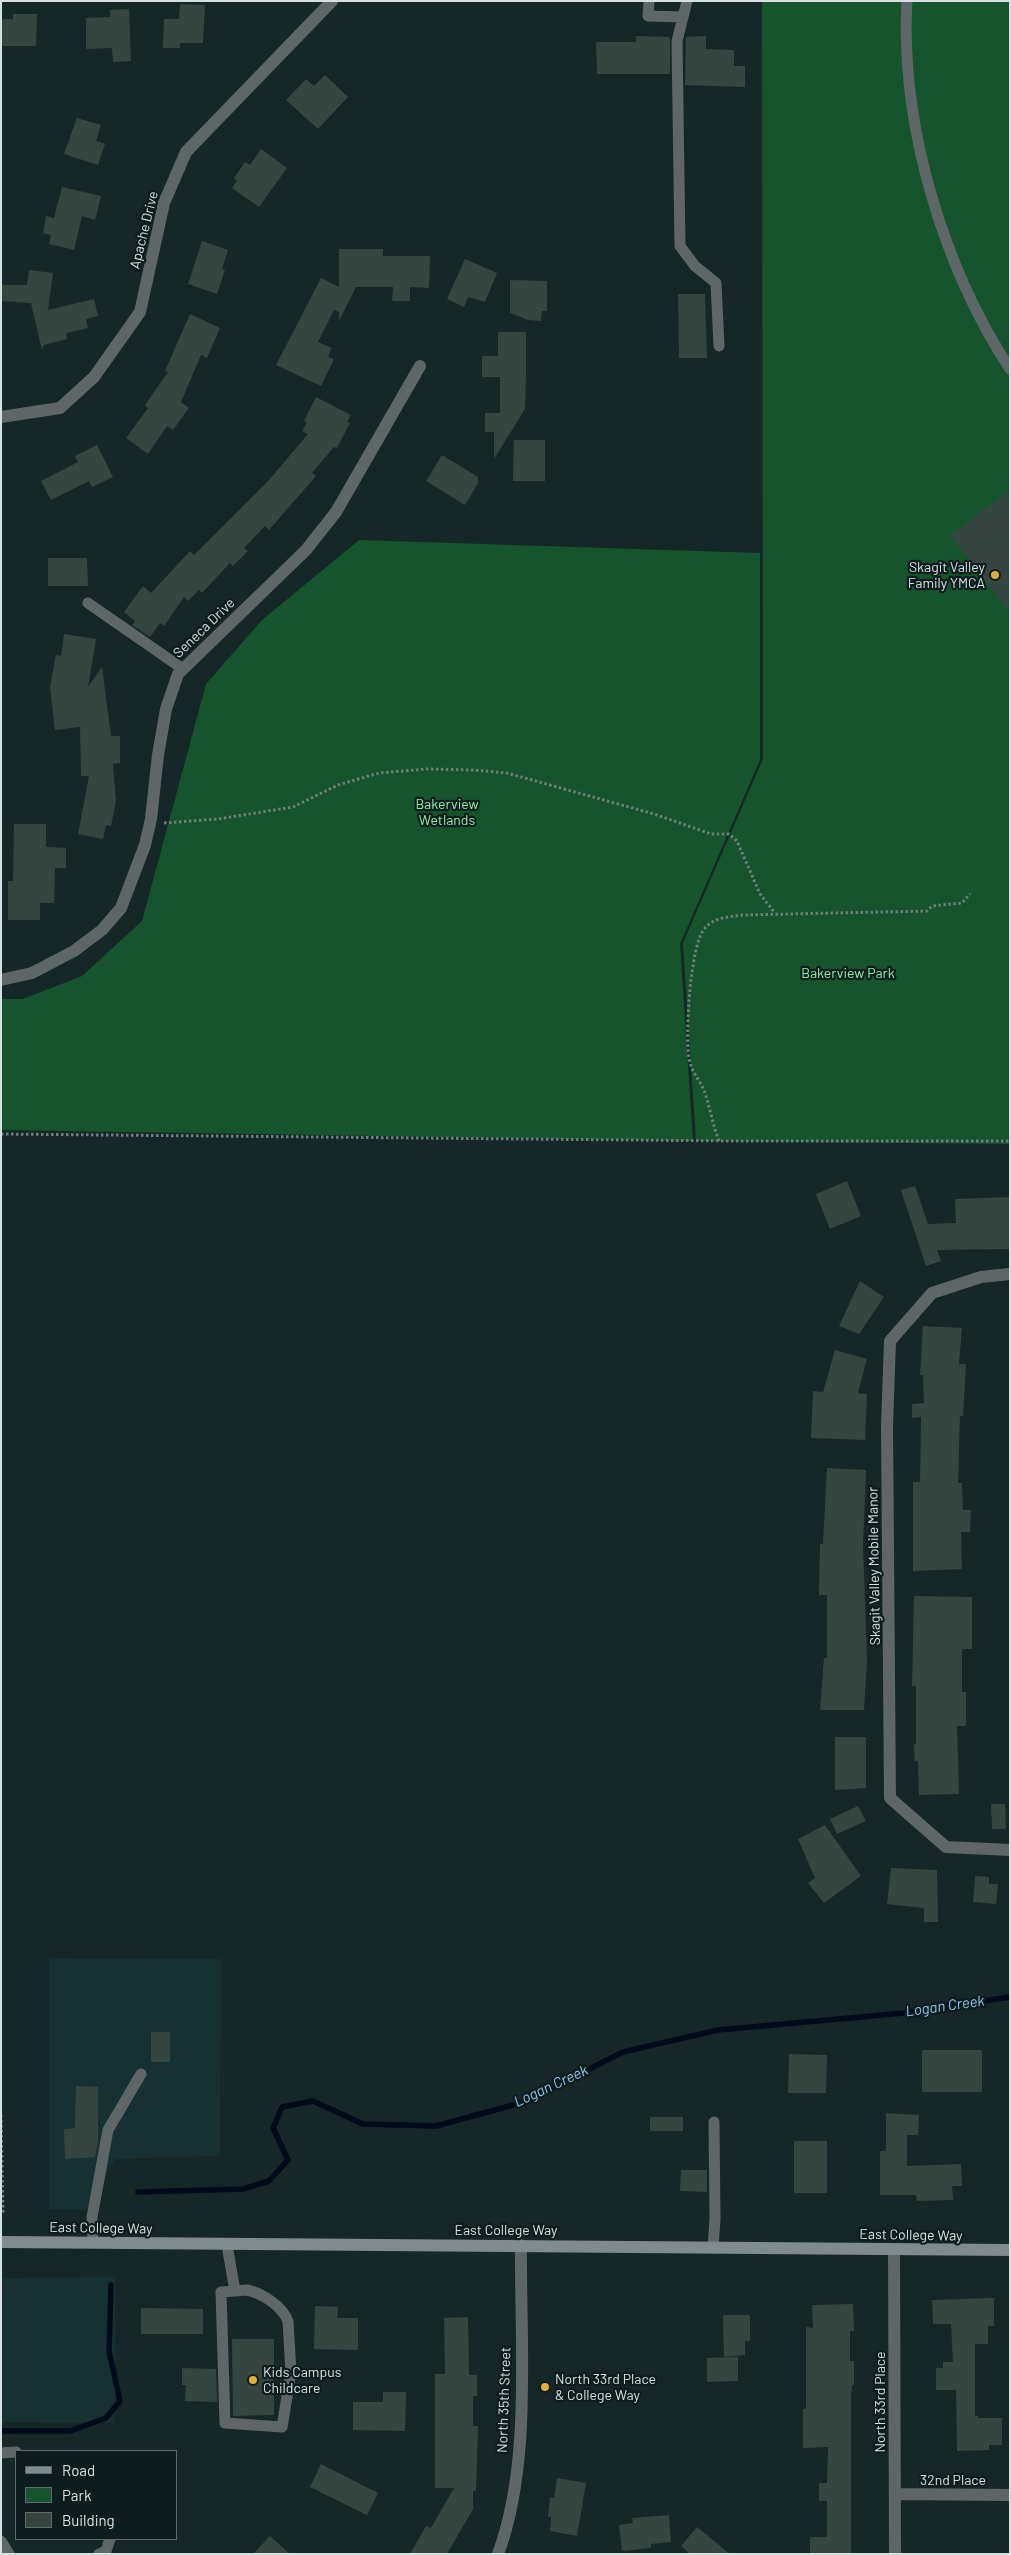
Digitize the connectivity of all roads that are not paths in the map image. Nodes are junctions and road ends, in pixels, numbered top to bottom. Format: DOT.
graph roads {
  1 [pos="332,1"];
  2 [pos="649,1"];
  3 [pos="687,1"];
  4 [pos="907,1"];
  5 [pos="683,17"];
  6 [pos="719,346"];
  7 [pos="420,366"];
  8 [pos="1010,370"];
  9 [pos="1,417"];
  10 [pos="88,603"];
  11 [pos="182,669"];
  12 [pos="1,980"];
  13 [pos="1010,1274"];
  14 [pos="1010,1850"];
  15 [pos="141,2074"];
  16 [pos="714,2122"];
  17 [pos="1,2242"];
  18 [pos="93,2242"];
  19 [pos="227,2245"];
  20 [pos="521,2245"];
  21 [pos="713,2247"];
  22 [pos="894,2250"];
  23 [pos="1010,2250"];
  24 [pos="235,2291"];
  25 [pos="15,2452"];
  26 [pos="1,2453"];
  27 [pos="895,2494"];
  28 [pos="1010,2495"];
  29 [pos="110,2540"];
  30 [pos="1,2541"];
  31 [pos="9,2554"];
  32 [pos="99,2554"];
  33 [pos="498,2554"];
  34 [pos="895,2554"];
  1 -- 9 [label="street, Apache Drive"];
  2 -- 5 [label="lane"];
  3 -- 5 [label="lane"];
  4 -- 8 [label="lane"];
  5 -- 6 [label="lane"];
  7 -- 11 [label="street, Seneca Drive"];
  10 -- 11 [label="lane"];
  11 -- 12 [label="street, Seneca Drive"];
  13 -- 14 [label="street, Skagit Valley Mobile Manor"];
  15 -- 18 [label="lane"];
  16 -- 21 [label="lane"];
  17 -- 18 [label="main road, East College Way"];
  18 -- 19 [label="main road, East College Way"];
  19 -- 20 [label="main road, East College Way"];
  19 -- 24 [label="lane"];
  20 -- 21 [label="main road, East College Way"];
  20 -- 33 [label="street, North 35th Street"];
  21 -- 22 [label="main road, East College Way"];
  22 -- 23 [label="main road, East College Way"];
  22 -- 27 [label="street, North 33rd Place"];
  24 -- 24 [label="lane"];
  25 -- 26 [label="lane"];
  27 -- 28 [label="street, 32nd Place"];
  27 -- 34 [label="street, North 33rd Place"];
  29 -- 32 [label="lane"];
  30 -- 31 [label="lane"];
}
